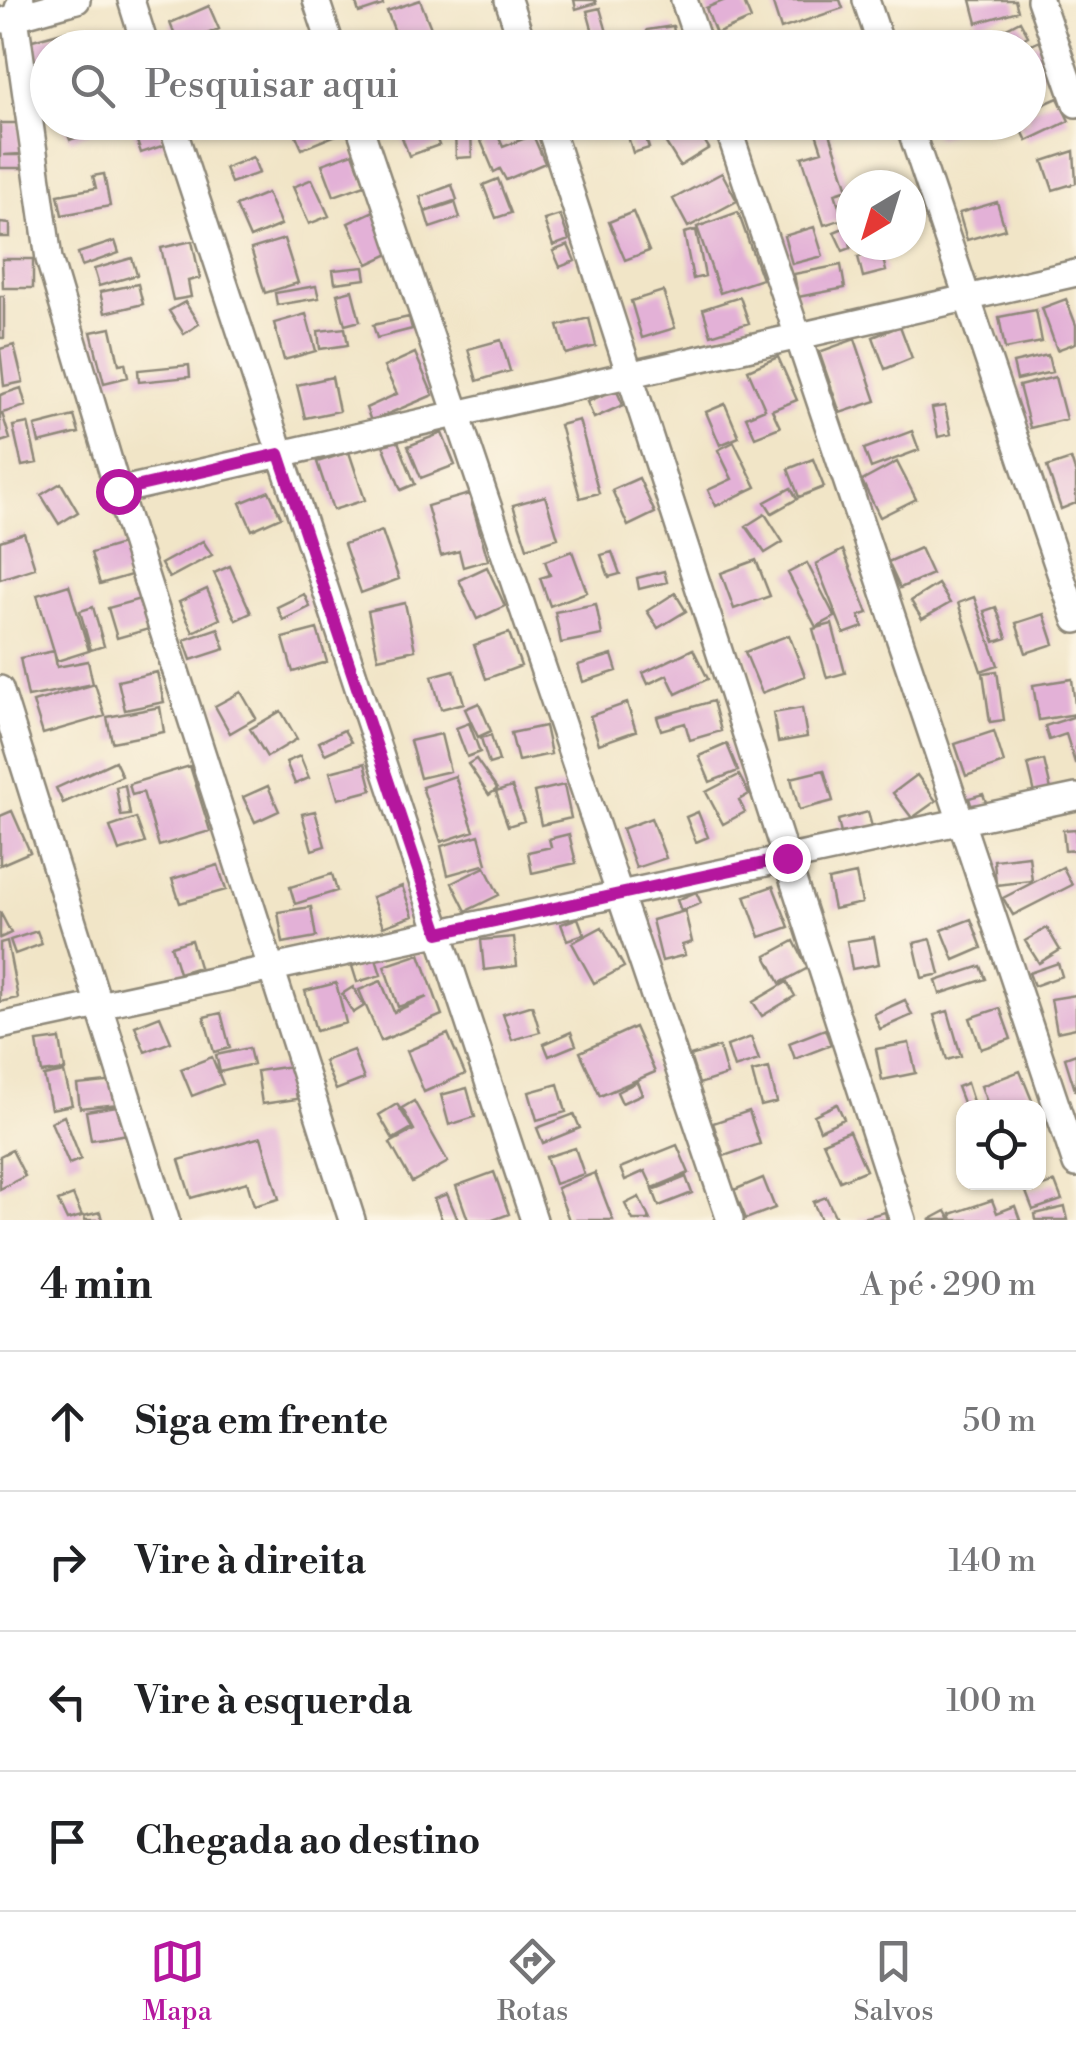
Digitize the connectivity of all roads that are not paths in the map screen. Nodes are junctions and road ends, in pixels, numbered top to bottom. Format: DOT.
graph roads {
  1 [pos="77,0"];
  2 [pos="131,0"];
  3 [pos="316,0"];
  4 [pos="508,0"];
  5 [pos="684,0"];
  6 [pos="866,0"];
  7 [pos="1040,0"];
  8 [pos="12,13"];
  9 [pos="140,30"];
  10 [pos="326,30"];
  11 [pos="518,30"];
  12 [pos="694,30"];
  13 [pos="876,30"];
  14 [pos="1076,104"];
  15 [pos="30,133"];
  16 [pos="31,140"];
  17 [pos="177,140"];
  18 [pos="364,140"];
  19 [pos="554,140"];
  20 [pos="732,140"];
  21 [pos="914,140"];
  22 [pos="1076,274"];
  23 [pos="968,298"];
  24 [pos="798,337"];
  25 [pos="630,375"];
  26 [pos="458,414"];
  27 [pos="279,454"];
  28 [pos="118,491"];
  29 [pos="1076,620"];
  30 [pos="0,688"];
  31 [pos="1076,797"];
  32 [pos="962,822"];
  33 [pos="787,858"];
  34 [pos="620,894"];
  35 [pos="439,933"];
  36 [pos="272,968"];
  37 [pos="97,1005"];
  38 [pos="0,1026"];
  39 [pos="1076,1164"];
  40 [pos="166,1220"];
  41 [pos="352,1220"];
  42 [pos="534,1220"];
  43 [pos="730,1220"];
  44 [pos="903,1220"];
  1 -- 8 [label="street"];
  2 -- 9 [label="street"];
  3 -- 10 [label="street"];
  4 -- 11 [label="street"];
  5 -- 12 [label="street"];
  6 -- 13 [label="street"];
  7 -- 14 [label="street"];
  8 -- 15 [label="street"];
  16 -- 28 [label="street"];
  17 -- 27 [label="street"];
  18 -- 26 [label="street"];
  19 -- 25 [label="street"];
  20 -- 24 [label="street"];
  21 -- 23 [label="street"];
  22 -- 23 [label="street"];
  23 -- 24 [label="street"];
  23 -- 29 [label="street"];
  24 -- 25 [label="street"];
  24 -- 32 [label="street"];
  25 -- 26 [label="street"];
  25 -- 33 [label="street"];
  26 -- 27 [label="street"];
  26 -- 34 [label="street"];
  27 -- 28 [label="street"];
  27 -- 35 [label="street"];
  28 -- 36 [label="street"];
  30 -- 37 [label="street"];
  31 -- 32 [label="street"];
  32 -- 33 [label="street"];
  32 -- 39 [label="street"];
  33 -- 34 [label="street"];
  33 -- 44 [label="street"];
  34 -- 35 [label="street"];
  34 -- 43 [label="street"];
  35 -- 36 [label="street"];
  35 -- 42 [label="street"];
  36 -- 37 [label="street"];
  36 -- 41 [label="street"];
  37 -- 38 [label="street"];
  37 -- 40 [label="street"];
}
